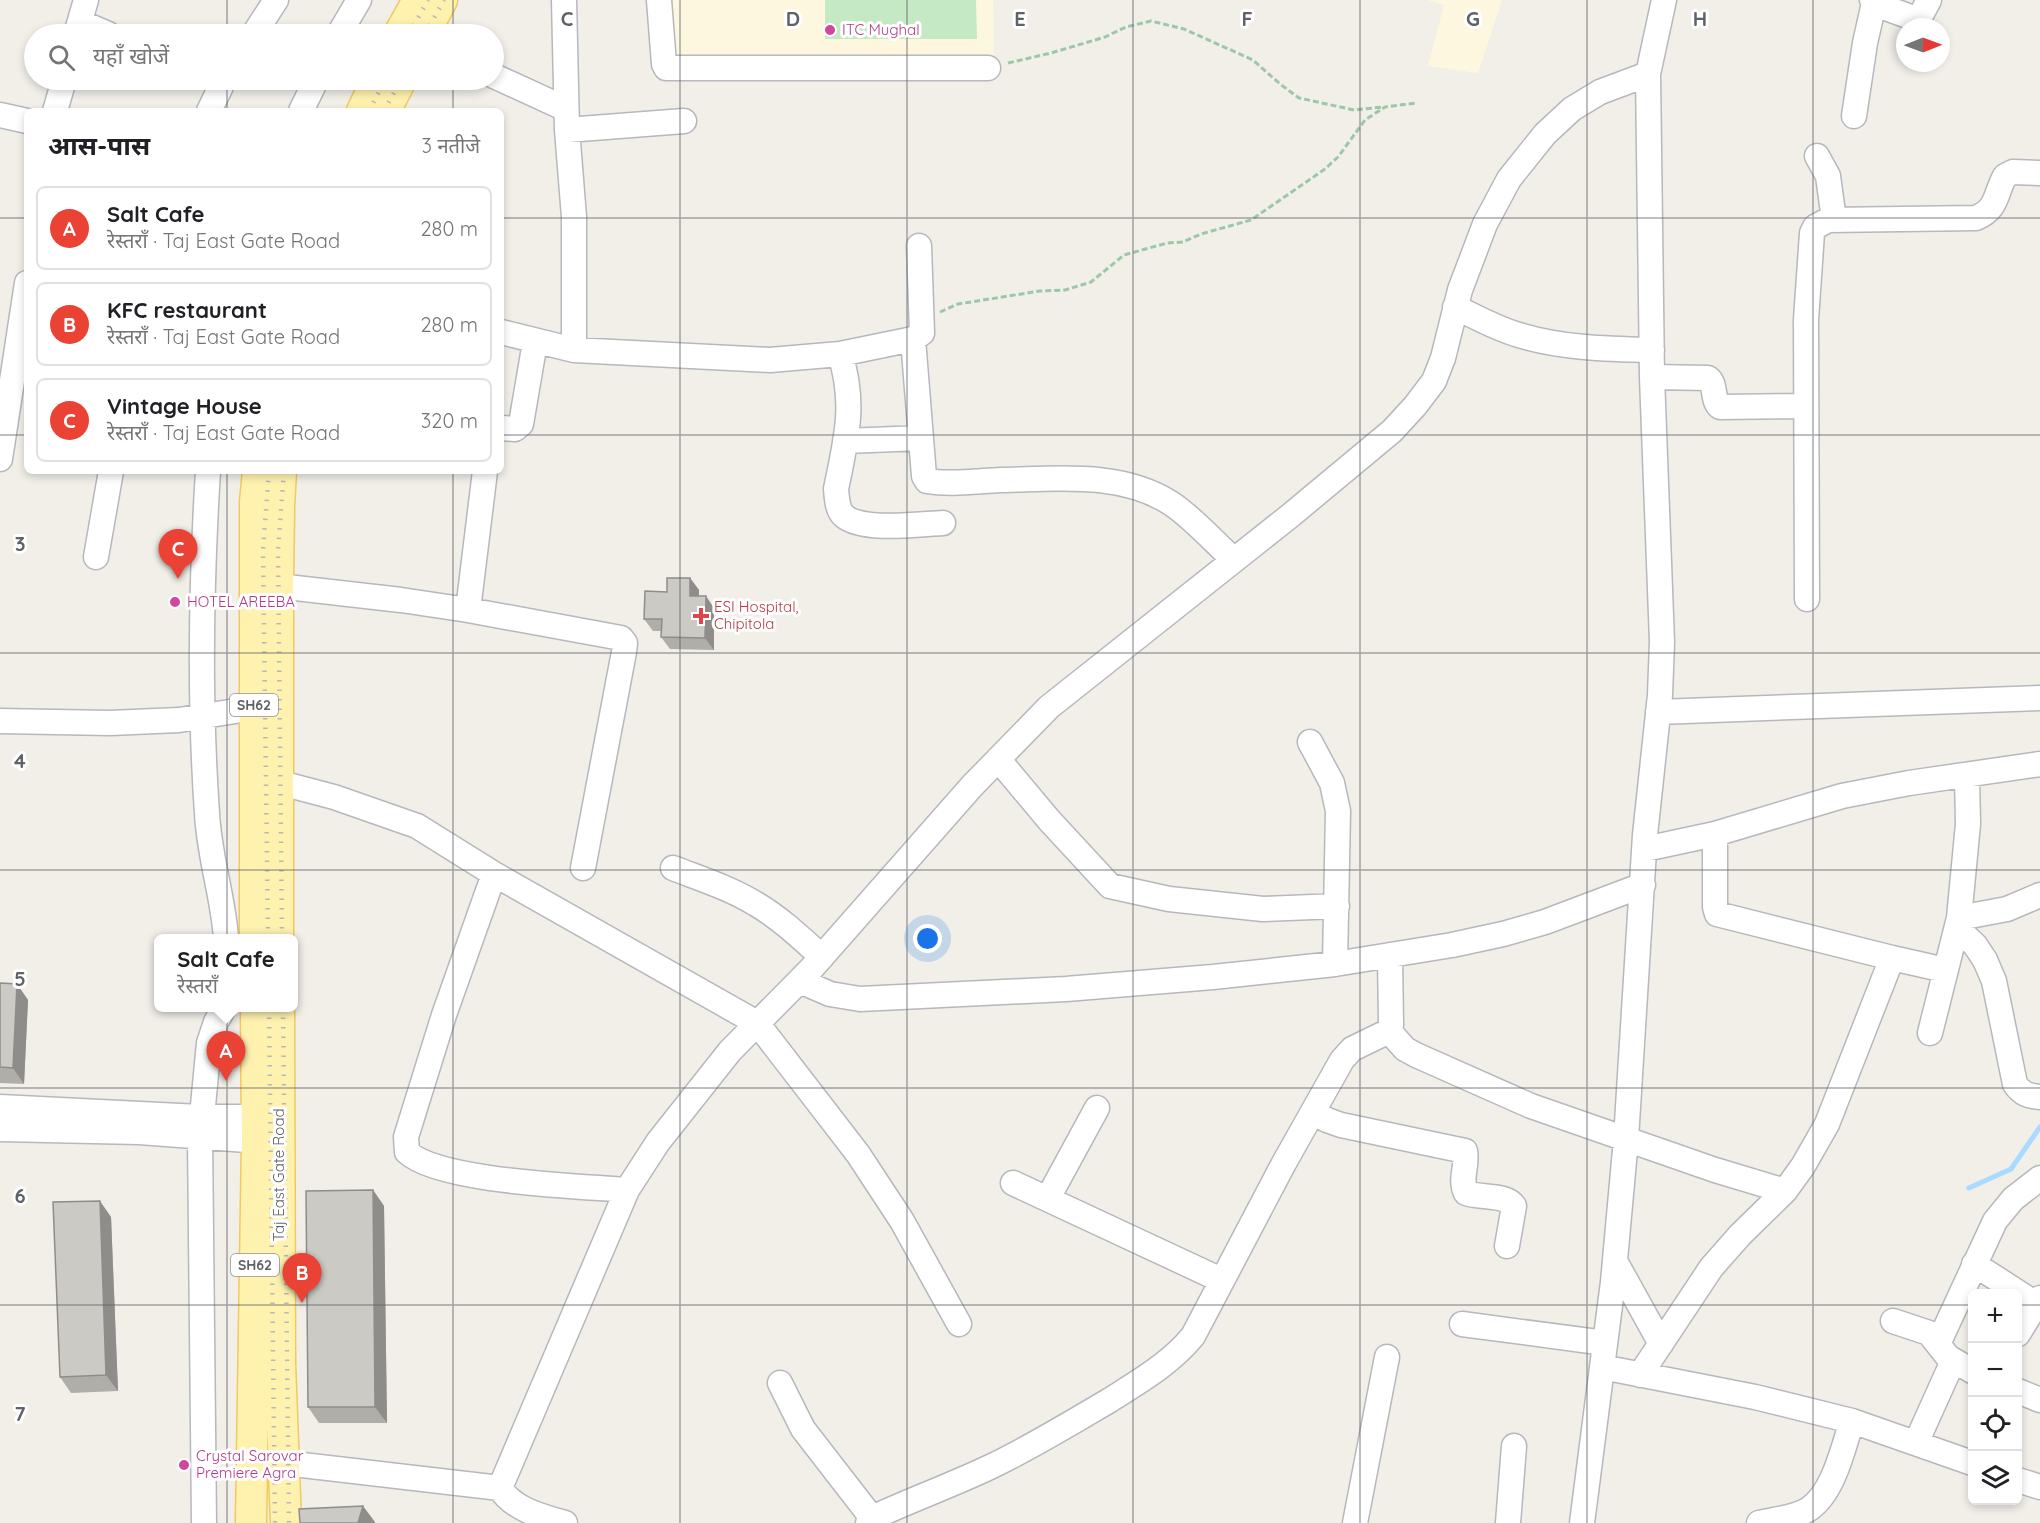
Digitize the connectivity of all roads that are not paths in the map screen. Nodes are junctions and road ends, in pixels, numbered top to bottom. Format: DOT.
graph roads {
  1 [pos="276,0"];
  2 [pos="359,0"];
  3 [pos="418,0"];
  4 [pos="442,0"];
  5 [pos="564,0"];
  6 [pos="659,0"];
  7 [pos="1664,0"];
  8 [pos="1929,0"];
  9 [pos="1873,1"];
  10 [pos="260,24"];
  11 [pos="345,24"];
  12 [pos="405,24"];
  13 [pos="429,24"];
  14 [pos="988,68"];
  15 [pos="1648,74"];
  16 [pos="504,82"];
  17 [pos="61,90"];
  18 [pos="214,90"];
  19 [pos="311,90"];
  20 [pos="372,90"];
  21 [pos="396,90"];
  22 [pos="56,108"];
  23 [pos="210,108"];
  24 [pos="302,108"];
  25 [pos="363,108"];
  26 [pos="387,108"];
  27 [pos="0,115"];
  28 [pos="1854,116"];
  29 [pos="24,120"];
  30 [pos="567,120"];
  31 [pos="684,121"];
  32 [pos="1817,156"];
  33 [pos="2040,173"];
  34 [pos="1834,220"];
  35 [pos="919,246"];
  36 [pos="24,302"];
  37 [pos="1455,307"];
  38 [pos="918,329"];
  39 [pos="504,333"];
  40 [pos="535,342"];
  41 [pos="574,350"];
  42 [pos="1652,350"];
  43 [pos="840,354"];
  44 [pos="1652,377"];
  45 [pos="1805,406"];
  46 [pos="504,428"];
  47 [pos="921,438"];
  48 [pos="845,441"];
  49 [pos="1,447"];
  50 [pos="110,474"];
  51 [pos="208,474"];
  52 [pos="258,474"];
  53 [pos="281,474"];
  54 [pos="485,474"];
  55 [pos="943,523"];
  56 [pos="96,557"];
  57 [pos="1233,560"];
  58 [pos="278,586"];
  59 [pos="1807,599"];
  60 [pos="468,610"];
  61 [pos="2040,698"];
  62 [pos="254,708"];
  63 [pos="1658,712"];
  64 [pos="202,717"];
  65 [pos="0,721"];
  66 [pos="1310,742"];
  67 [pos="998,759"];
  68 [pos="2040,764"];
  69 [pos="1967,776"];
  70 [pos="278,782"];
  71 [pos="1715,834"];
  72 [pos="1645,849"];
  73 [pos="583,868"];
  74 [pos="673,868"];
  75 [pos="494,874"];
  76 [pos="1643,885"];
  77 [pos="2040,895"];
  78 [pos="1336,906"];
  79 [pos="1958,923"];
  80 [pos="226,934"];
  81 [pos="255,934"];
  82 [pos="278,934"];
  83 [pos="1390,955"];
  84 [pos="822,957"];
  85 [pos="1892,958"];
  86 [pos="1335,964"];
  87 [pos="1945,970"];
  88 [pos="800,981"];
  89 [pos="222,1012"];
  90 [pos="256,1012"];
  91 [pos="279,1012"];
  92 [pos="757,1023"];
  93 [pos="1389,1031"];
  94 [pos="1930,1033"];
  95 [pos="2040,1097"];
  96 [pos="0,1107"];
  97 [pos="1097,1108"];
  98 [pos="1313,1112"];
  99 [pos="200,1127"];
  100 [pos="0,1129"];
  101 [pos="268,1130"];
  102 [pos="1626,1139"];
  103 [pos="2040,1178"];
  104 [pos="1013,1183"];
  105 [pos="627,1190"];
  106 [pos="1785,1191"];
  107 [pos="1048,1198"];
  108 [pos="1507,1246"];
  109 [pos="1615,1262"];
  110 [pos="1974,1264"];
  111 [pos="1221,1280"];
  112 [pos="2038,1301"];
  113 [pos="1893,1320"];
  114 [pos="959,1324"];
  115 [pos="1462,1324"];
  116 [pos="2022,1327"];
  117 [pos="1605,1342"];
  118 [pos="1661,1344"];
  119 [pos="1387,1357"];
  120 [pos="1955,1359"];
  121 [pos="1602,1367"];
  122 [pos="1640,1375"];
  123 [pos="780,1383"];
  124 [pos="2022,1393"];
  125 [pos="2040,1401"];
  126 [pos="1852,1421"];
  127 [pos="1916,1443"];
  128 [pos="1514,1446"];
  129 [pos="1968,1462"];
  130 [pos="285,1463"];
  131 [pos="2022,1481"];
  132 [pos="2040,1487"];
  133 [pos="500,1488"];
  134 [pos="519,1515"];
  135 [pos="870,1520"];
  136 [pos="553,1521"];
  137 [pos="204,1523"];
  138 [pos="251,1523"];
  139 [pos="286,1523"];
  140 [pos="1355,1523"];
  141 [pos="1508,1523"];
  142 [pos="1582,1523"];
  143 [pos="1759,1523"];
  1 -- 10 [label="street"];
  2 -- 11 [label="street"];
  3 -- 12 [label="main road"];
  4 -- 13 [label="main road"];
  5 -- 30 [label="street"];
  6 -- 14 [label="street"];
  7 -- 15 [label="street"];
  8 -- 9 [label="street"];
  9 -- 28 [label="street"];
  15 -- 37 [label="street"];
  15 -- 42 [label="street"];
  16 -- 30 [label="street"];
  17 -- 22 [label="street"];
  18 -- 23 [label="street"];
  19 -- 24 [label="street"];
  20 -- 25 [label="main road"];
  21 -- 26 [label="main road"];
  27 -- 29 [label="street"];
  30 -- 31 [label="street"];
  30 -- 41 [label="street"];
  32 -- 34 [label="street"];
  33 -- 34 [label="street"];
  34 -- 45 [label="street"];
  35 -- 38 [label="street"];
  36 -- 49 [label="street"];
  37 -- 42 [label="street"];
  37 -- 57 [label="street"];
  38 -- 43 [label="street"];
  38 -- 47 [label="street"];
  39 -- 40 [label="street"];
  40 -- 41 [label="street"];
  40 -- 46 [label="street"];
  41 -- 43 [label="street"];
  42 -- 44 [label="street"];
  43 -- 48 [label="street"];
  44 -- 45 [label="street"];
  44 -- 63 [label="street"];
  45 -- 59 [label="street"];
  47 -- 48 [label="street"];
  47 -- 57 [label="street"];
  48 -- 55 [label="street"];
  50 -- 56 [label="street"];
  51 -- 64 [label="street"];
  52 -- 62 [label="main road, SH62"];
  53 -- 58 [label="main road, SH62"];
  54 -- 60 [label="street"];
  57 -- 67 [label="street"];
  58 -- 60 [label="street"];
  58 -- 70 [label="main road, SH62"];
  60 -- 73 [label="street"];
  61 -- 63 [label="street"];
  62 -- 64 [label="street"];
  62 -- 81 [label="main road, SH62"];
  63 -- 72 [label="street"];
  64 -- 65 [label="street"];
  64 -- 80 [label="street"];
  66 -- 78 [label="street"];
  67 -- 78 [label="street"];
  67 -- 84 [label="street"];
  68 -- 69 [label="street"];
  69 -- 71 [label="street"];
  69 -- 79 [label="street"];
  70 -- 75 [label="street"];
  70 -- 82 [label="main road, SH62"];
  71 -- 72 [label="street"];
  71 -- 85 [label="street"];
  72 -- 76 [label="street"];
  74 -- 84 [label="street"];
  75 -- 92 [label="street"];
  75 -- 105 [label="street"];
  76 -- 83 [label="street"];
  76 -- 102 [label="street"];
  77 -- 79 [label="street"];
  78 -- 86 [label="street"];
  79 -- 87 [label="street"];
  79 -- 95 [label="street"];
  83 -- 86 [label="street"];
  83 -- 93 [label="street"];
  84 -- 88 [label="street"];
  85 -- 87 [label="street"];
  85 -- 106 [label="street"];
  86 -- 88 [label="street"];
  87 -- 94 [label="street"];
  88 -- 92 [label="street"];
  89 -- 99 [label="street"];
  90 -- 101 [label="main road, SH62"];
  91 -- 101 [label="main road, Taj East Gate Road / SH62"];
  92 -- 105 [label="street"];
  92 -- 114 [label="street"];
  93 -- 98 [label="street"];
  93 -- 102 [label="street"];
  96 -- 99 [label="street"];
  97 -- 107 [label="street"];
  98 -- 108 [label="street"];
  98 -- 111 [label="street"];
  99 -- 100 [label="street"];
  99 -- 101 [label="street"];
  99 -- 137 [label="street"];
  101 -- 130 [label="main road, Taj East Gate Road / SH62"];
  101 -- 138 [label="main road, SH62"];
  102 -- 106 [label="street"];
  102 -- 109 [label="street"];
  103 -- 110 [label="street"];
  104 -- 107 [label="street"];
  105 -- 133 [label="street"];
  106 -- 118 [label="street"];
  107 -- 111 [label="street"];
  109 -- 117 [label="street"];
  109 -- 118 [label="street"];
  110 -- 112 [label="street"];
  110 -- 120 [label="street"];
  111 -- 135 [label="street"];
  112 -- 116 [label="street"];
  113 -- 120 [label="street"];
  115 -- 117 [label="street"];
  117 -- 121 [label="street"];
  118 -- 122 [label="street"];
  119 -- 140 [label="street"];
  120 -- 127 [label="street"];
  121 -- 122 [label="street"];
  121 -- 142 [label="street"];
  122 -- 126 [label="street"];
  123 -- 135 [label="street"];
  124 -- 125 [label="street"];
  126 -- 127 [label="street"];
  126 -- 143 [label="street"];
  127 -- 129 [label="street"];
  128 -- 141 [label="street"];
  130 -- 133 [label="street"];
  130 -- 139 [label="main road, Taj East Gate Road / SH62"];
  131 -- 132 [label="street"];
  133 -- 134 [label="street"];
  134 -- 136 [label="street"];
}
